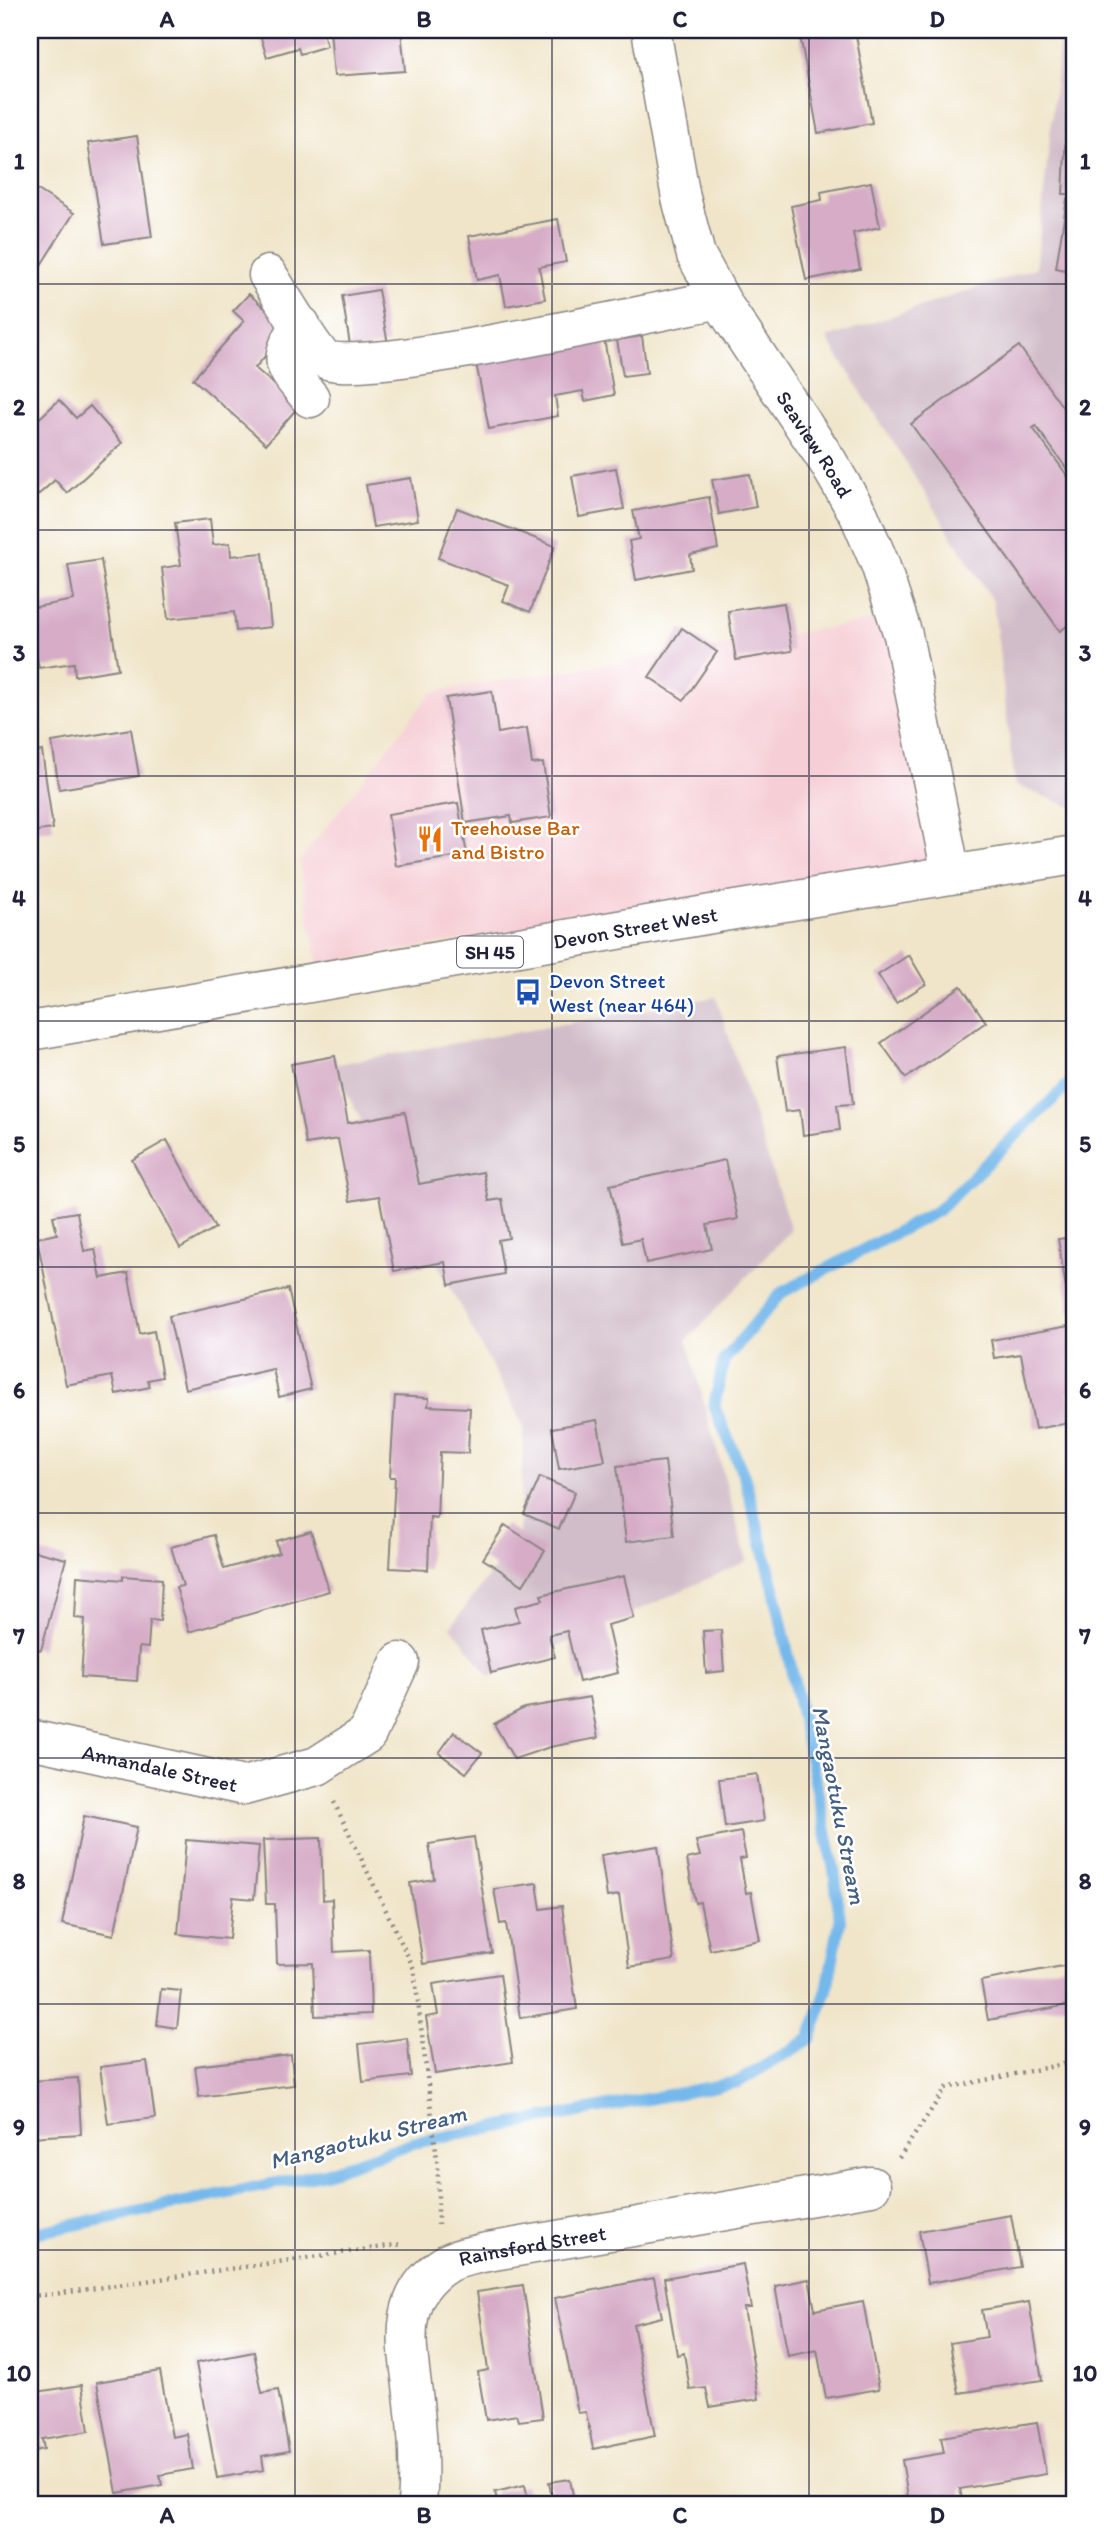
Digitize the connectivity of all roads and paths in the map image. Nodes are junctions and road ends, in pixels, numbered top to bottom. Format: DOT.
graph roads {
  1 [pos="651,30"];
  2 [pos="268,275"];
  3 [pos="720,299"];
  4 [pos="301,325"];
  5 [pos="310,398"];
  6 [pos="1074,855"];
  7 [pos="951,873"];
  8 [pos="30,1031"];
  9 [pos="400,1662"];
  10 [pos="30,1739"];
  11 [pos="317,1766"];
  12 [pos="1074,2062"];
  13 [pos="871,2186"];
  14 [pos="442,2251"];
  15 [pos="30,2296"];
  16 [pos="416,2504"];
  1 -- 3 [label="street, Seaview Road"];
  2 -- 4 [label="street"];
  3 -- 4 [label="street"];
  3 -- 7 [label="street, Seaview Road"];
  4 -- 5 [label="street"];
  6 -- 7 [label="street, Devon Street West / SH 45"];
  7 -- 8 [label="street, Devon Street West / SH 45"];
  9 -- 11 [label="street, Annandale Street"];
  10 -- 11 [label="street, Annandale Street"];
  11 -- 14 [label="path"];
  12 -- 13 [label="path"];
  13 -- 14 [label="street, Rainsford Street"];
  14 -- 15 [label="path"];
  14 -- 16 [label="street, Rainsford Street"];
}
